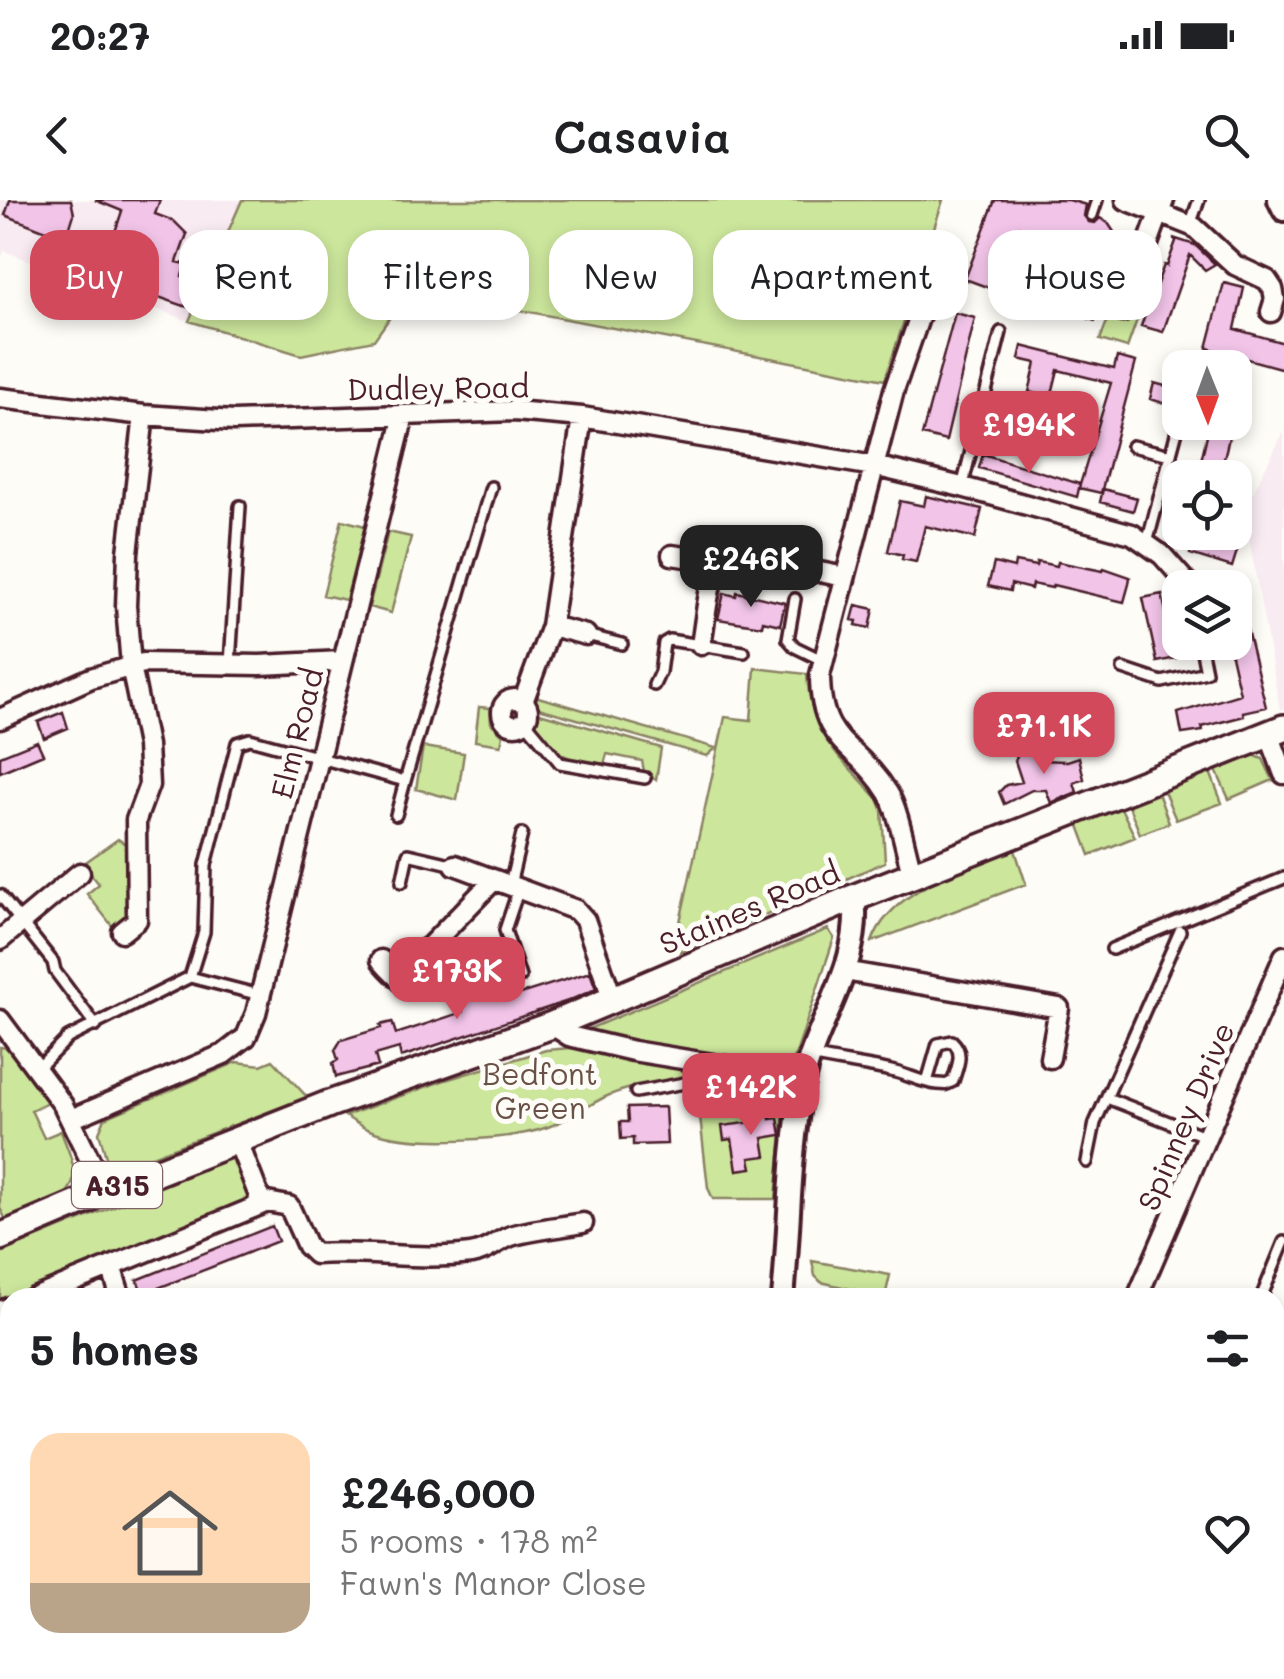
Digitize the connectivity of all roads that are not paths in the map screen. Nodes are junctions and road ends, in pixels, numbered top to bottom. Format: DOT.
graph roads {
  1 [pos="1097,200"];
  2 [pos="1126,200"];
  3 [pos="1199,200"];
  4 [pos="1278,200"];
  5 [pos="1162,207"];
  6 [pos="1284,210"];
  7 [pos="1092,215"];
  8 [pos="1190,225"];
  9 [pos="1271,312"];
  10 [pos="918,320"];
  11 [pos="1001,332"];
  12 [pos="0,398"];
  13 [pos="404,414"];
  14 [pos="144,415"];
  15 [pos="582,417"];
  16 [pos="1175,440"];
  17 [pos="1132,446"];
  18 [pos="1171,455"];
  19 [pos="874,466"];
  20 [pos="491,487"];
  21 [pos="962,487"];
  22 [pos="240,506"];
  23 [pos="1146,543"];
  24 [pos="672,554"];
  25 [pos="719,562"];
  26 [pos="1176,570"];
  27 [pos="846,577"];
  28 [pos="795,600"];
  29 [pos="551,626"];
  30 [pos="586,635"];
  31 [pos="622,644"];
  32 [pos="701,645"];
  33 [pos="744,652"];
  34 [pos="824,660"];
  35 [pos="1204,660"];
  36 [pos="342,661"];
  37 [pos="230,664"];
  38 [pos="131,666"];
  39 [pos="1123,668"];
  40 [pos="654,684"];
  41 [pos="0,719"];
  42 [pos="525,721"];
  43 [pos="1277,731"];
  44 [pos="318,758"];
  45 [pos="1284,774"];
  46 [pos="645,778"];
  47 [pos="405,781"];
  48 [pos="396,815"];
  49 [pos="522,834"];
  50 [pos="455,865"];
  51 [pos="80,873"];
  52 [pos="913,876"];
  53 [pos="1284,878"];
  54 [pos="402,882"];
  55 [pos="508,884"];
  56 [pos="0,894"];
  57 [pos="854,898"];
  58 [pos="21,922"];
  59 [pos="1180,931"];
  60 [pos="122,932"];
  61 [pos="0,940"];
  62 [pos="1112,949"];
  63 [pos="1284,956"];
  64 [pos="844,971"];
  65 [pos="190,977"];
  66 [pos="520,977"];
  67 [pos="404,984"];
  68 [pos="260,995"];
  69 [pos="613,1000"];
  70 [pos="552,1024"];
  71 [pos="96,1026"];
  72 [pos="4,1031"];
  73 [pos="811,1056"];
  74 [pos="1050,1058"];
  75 [pos="715,1066"];
  76 [pos="37,1069"];
  77 [pos="804,1080"];
  78 [pos="927,1082"];
  79 [pos="636,1092"];
  80 [pos="1107,1098"];
  81 [pos="72,1118"];
  82 [pos="1207,1137"];
  83 [pos="238,1139"];
  84 [pos="1087,1162"];
  85 [pos="104,1188"];
  86 [pos="258,1206"];
  87 [pos="583,1223"];
  88 [pos="0,1235"];
  89 [pos="1284,1242"];
  90 [pos="111,1266"];
  91 [pos="58,1288"];
  92 [pos="118,1288"];
  93 [pos="788,1288"];
  94 [pos="1141,1288"];
  95 [pos="1265,1288"];
  1 -- 7 [label="lane"];
  2 -- 5 [label="street"];
  3 -- 8 [label="lane"];
  4 -- 6 [label="street"];
  5 -- 8 [label="street"];
  8 -- 9 [label="street"];
  10 -- 19 [label="street"];
  11 -- 21 [label="lane"];
  12 -- 14 [label="street, Dudley Road"];
  13 -- 14 [label="street, Dudley Road"];
  13 -- 15 [label="street, Dudley Road"];
  13 -- 36 [label="street, Elm Road"];
  14 -- 38 [label="street"];
  15 -- 19 [label="street, Dudley Road"];
  15 -- 29 [label="street"];
  16 -- 18 [label="lane"];
  17 -- 18 [label="lane"];
  18 -- 23 [label="lane"];
  19 -- 21 [label="street, Dudley Road"];
  19 -- 27 [label="street"];
  20 -- 47 [label="lane"];
  21 -- 23 [label="street, Dudley Road"];
  22 -- 37 [label="lane"];
  23 -- 26 [label="street"];
  24 -- 25 [label="street"];
  25 -- 27 [label="street"];
  25 -- 32 [label="street"];
  27 -- 34 [label="street"];
  28 -- 34 [label="lane"];
  29 -- 30 [label="street"];
  29 -- 42 [label="street"];
  30 -- 31 [label="lane"];
  32 -- 33 [label="lane"];
  32 -- 40 [label="lane"];
  34 -- 52 [label="street"];
  35 -- 39 [label="lane"];
  36 -- 37 [label="street"];
  36 -- 44 [label="street, Elm Road"];
  37 -- 38 [label="street"];
  38 -- 41 [label="street"];
  38 -- 60 [label="street"];
  42 -- 46 [label="lane"];
  43 -- 45 [label="street"];
  43 -- 52 [label="main road, Staines Road / A315"];
  44 -- 47 [label="lane"];
  44 -- 65 [label="lane"];
  44 -- 68 [label="street, Elm Road"];
  47 -- 48 [label="lane"];
  49 -- 55 [label="lane"];
  50 -- 54 [label="lane"];
  50 -- 55 [label="street"];
  51 -- 58 [label="street"];
  52 -- 57 [label="main road, Staines Road / A315"];
  53 -- 62 [label="lane"];
  55 -- 66 [label="lane"];
  55 -- 67 [label="street"];
  55 -- 69 [label="street"];
  56 -- 58 [label="lane"];
  57 -- 64 [label="street"];
  57 -- 69 [label="main road, Staines Road / A315"];
  58 -- 61 [label="street"];
  58 -- 71 [label="lane"];
  59 -- 80 [label="lane"];
  63 -- 82 [label="street, Spinney Drive"];
  64 -- 73 [label="street"];
  64 -- 74 [label="street"];
  65 -- 68 [label="lane"];
  65 -- 71 [label="lane"];
  68 -- 81 [label="street, Elm Road"];
  69 -- 70 [label="main road, Staines Road / A315"];
  70 -- 75 [label="street"];
  70 -- 83 [label="main road, Staines Road / A315"];
  71 -- 76 [label="lane"];
  72 -- 76 [label="street"];
  73 -- 77 [label="street"];
  73 -- 78 [label="lane"];
  75 -- 77 [label="street"];
  75 -- 79 [label="lane"];
  76 -- 81 [label="street"];
  77 -- 93 [label="street"];
  78 -- 78 [label="lane"];
  80 -- 82 [label="lane"];
  80 -- 84 [label="lane"];
  81 -- 85 [label="street"];
  82 -- 94 [label="street, Spinney Drive"];
  83 -- 85 [label="main road, Staines Road / A315"];
  83 -- 86 [label="street"];
  85 -- 88 [label="main road, Staines Road / A315"];
  86 -- 87 [label="street"];
  86 -- 90 [label="street"];
  89 -- 95 [label="lane"];
  90 -- 91 [label="street"];
  90 -- 92 [label="street"];
}
